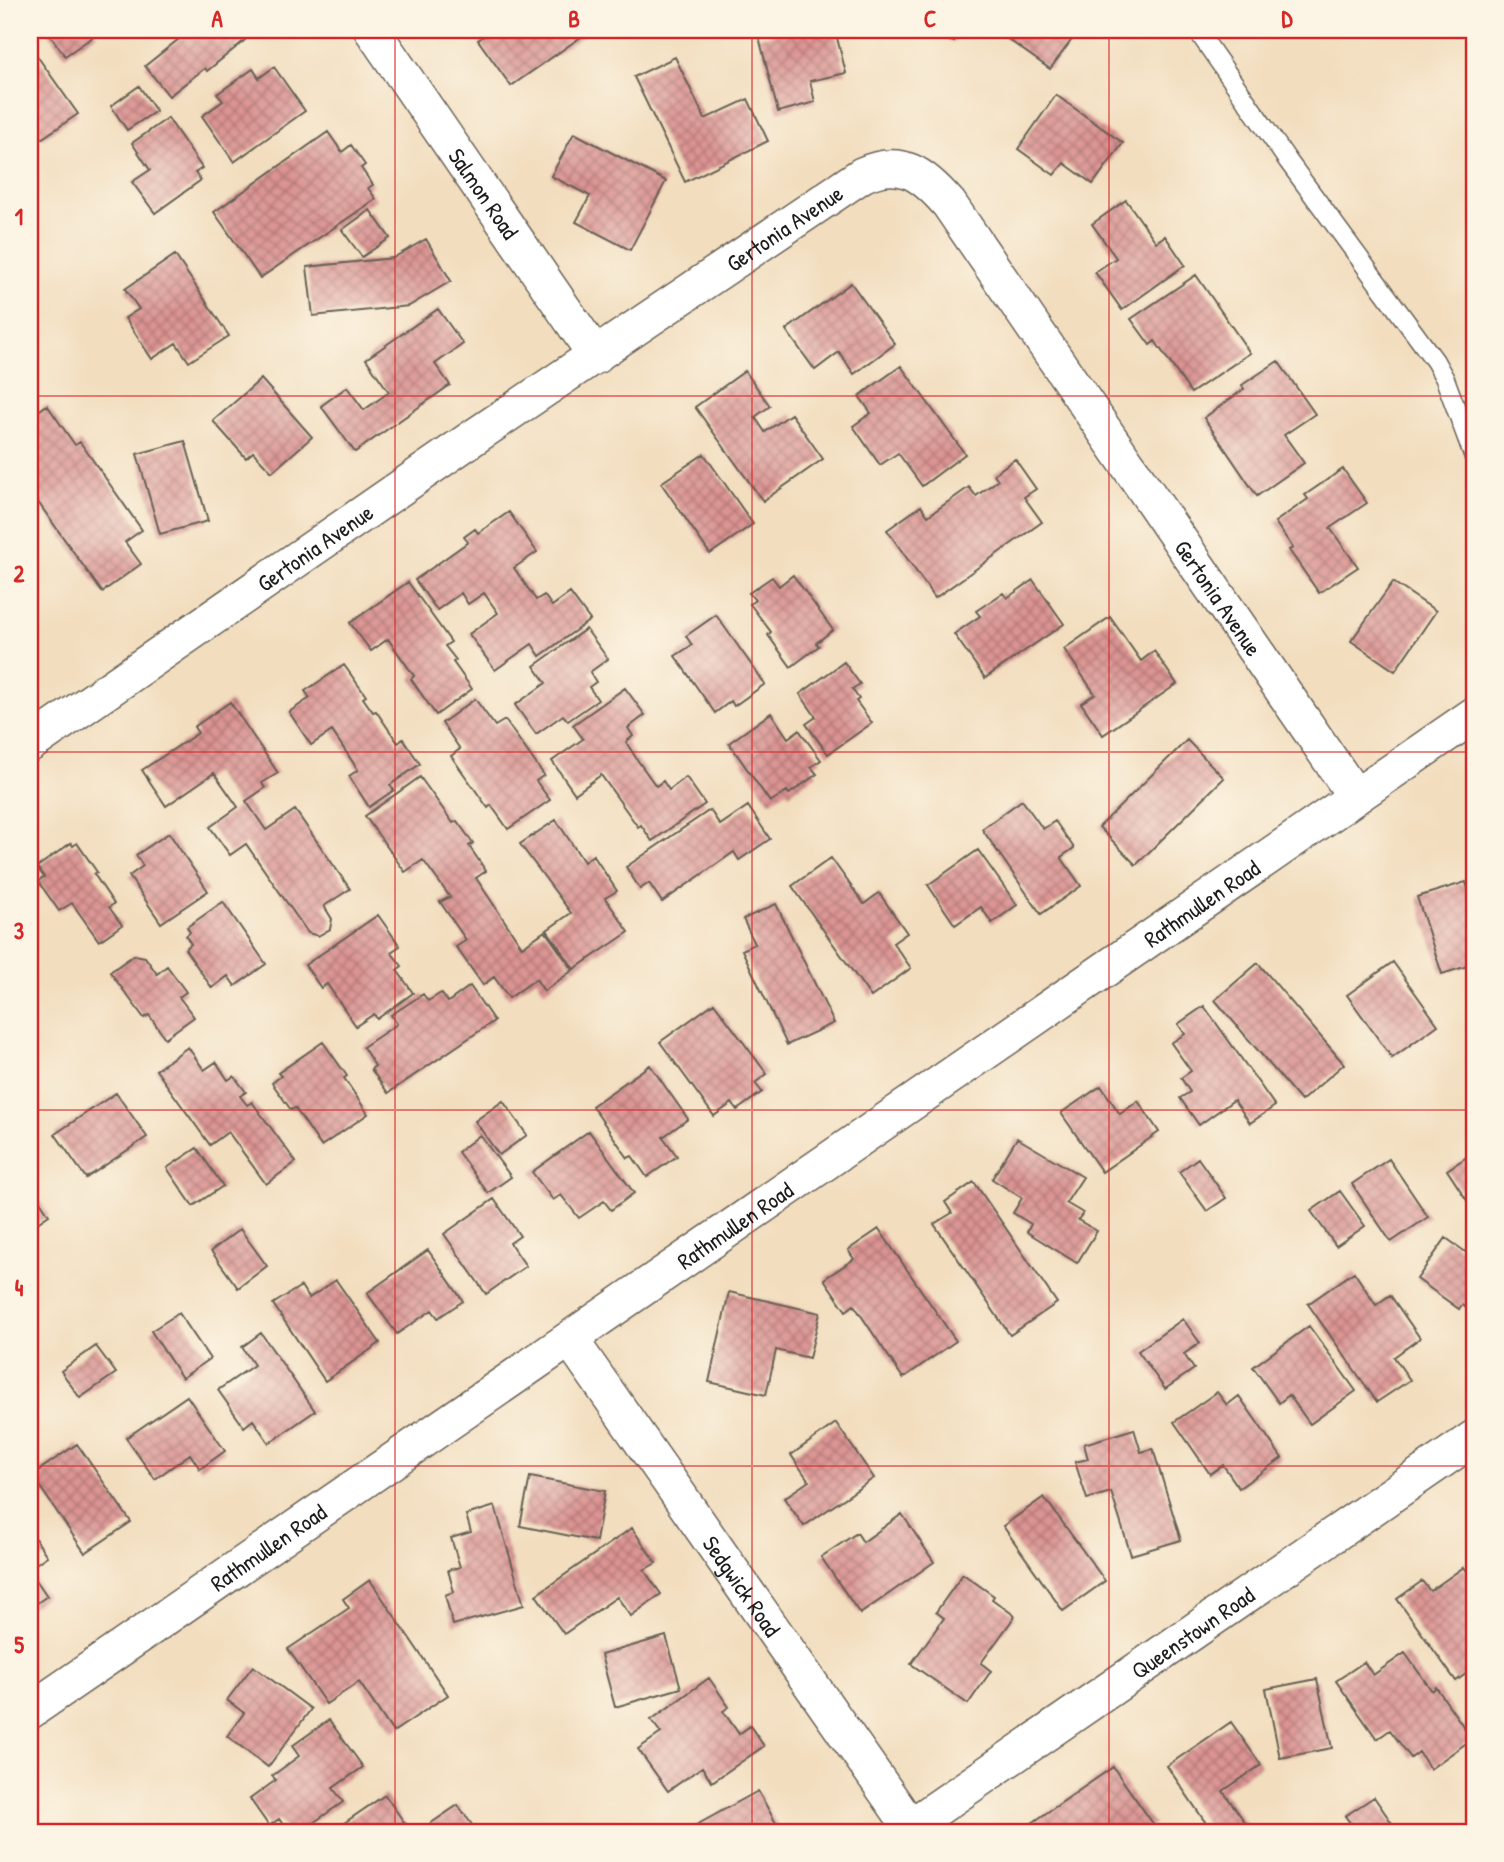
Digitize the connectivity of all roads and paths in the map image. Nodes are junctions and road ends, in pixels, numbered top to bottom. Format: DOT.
graph roads {
  1 [pos="372,30"];
  2 [pos="1197,30"];
  3 [pos="596,356"];
  4 [pos="1474,457"];
  5 [pos="1474,715"];
  6 [pos="30,744"];
  7 [pos="1354,796"];
  8 [pos="570,1339"];
  9 [pos="1474,1438"];
  10 [pos="30,1711"];
  11 [pos="912,1829"];
  1 -- 3 [label="street, Salmon Road"];
  2 -- 4 [label="lane"];
  3 -- 6 [label="street, Gertonia Avenue"];
  3 -- 7 [label="street, Gertonia Avenue"];
  5 -- 7 [label="street, Rathmullen Road"];
  7 -- 8 [label="street, Rathmullen Road"];
  8 -- 10 [label="street, Rathmullen Road"];
  8 -- 11 [label="street, Sedgwick Road"];
  9 -- 11 [label="street, Queenstown Road"];
}
